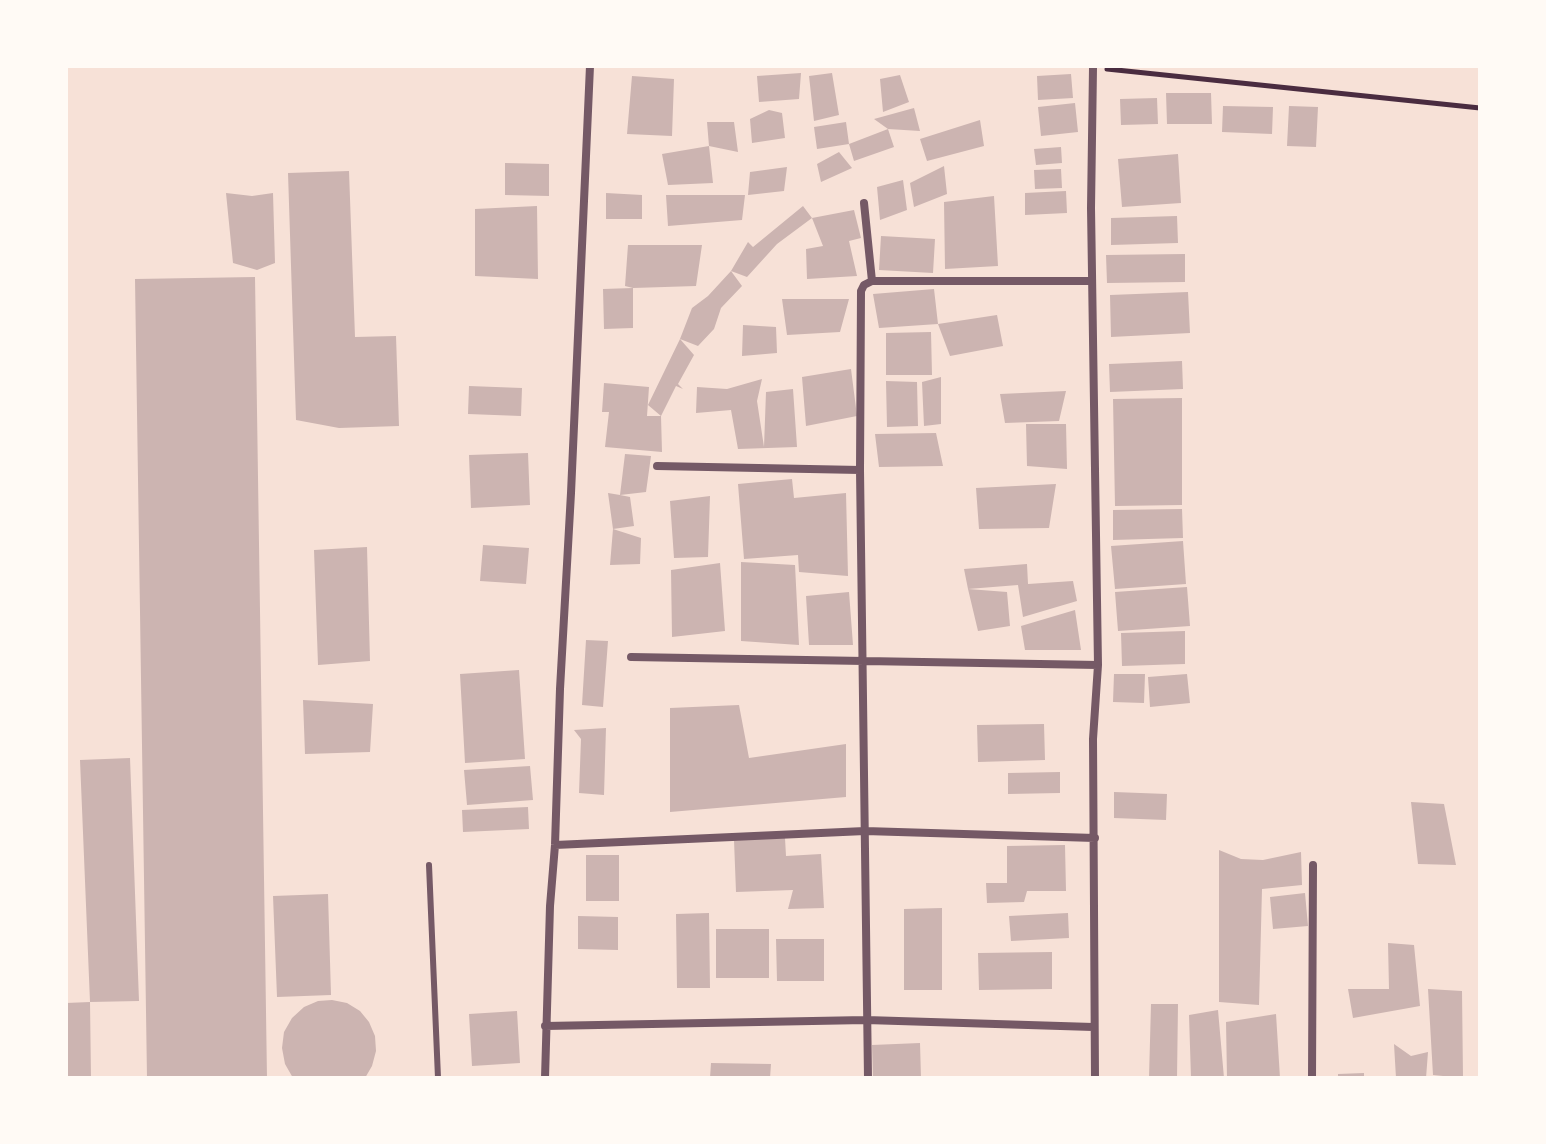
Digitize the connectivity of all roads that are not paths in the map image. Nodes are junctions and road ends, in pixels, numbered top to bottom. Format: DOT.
graph roads {
  1 [pos="590,66"];
  2 [pos="1093,68"];
  3 [pos="864,203"];
  4 [pos="872,281"];
  5 [pos="1091,281"];
  6 [pos="657,466"];
  7 [pos="860,470"];
  8 [pos="631,657"];
  9 [pos="865,661"];
  10 [pos="1098,665"];
  11 [pos="865,831"];
  12 [pos="1095,838"];
  13 [pos="555,845"];
  14 [pos="429,865"];
  15 [pos="1313,865"];
  16 [pos="866,1020"];
  17 [pos="545,1026"];
  18 [pos="1093,1027"];
  19 [pos="438,1078"];
  20 [pos="545,1078"];
  21 [pos="868,1078"];
  22 [pos="1095,1078"];
  23 [pos="1312,1078"];
  1 -- 13 [label="street"];
  2 -- 5 [label="street"];
  3 -- 4 [label="street"];
  4 -- 5 [label="street"];
  4 -- 7 [label="street"];
  5 -- 10 [label="street"];
  6 -- 7 [label="street"];
  7 -- 9 [label="street"];
  8 -- 9 [label="street"];
  9 -- 10 [label="street"];
  9 -- 11 [label="street"];
  10 -- 12 [label="street"];
  11 -- 12 [label="street"];
  11 -- 13 [label="street"];
  11 -- 16 [label="street"];
  12 -- 18 [label="street"];
  13 -- 17 [label="street"];
  14 -- 19 [label="lane"];
  15 -- 23 [label="street"];
  16 -- 17 [label="street"];
  16 -- 18 [label="street"];
  16 -- 21 [label="street"];
  17 -- 20 [label="street"];
  18 -- 22 [label="street"];
}
